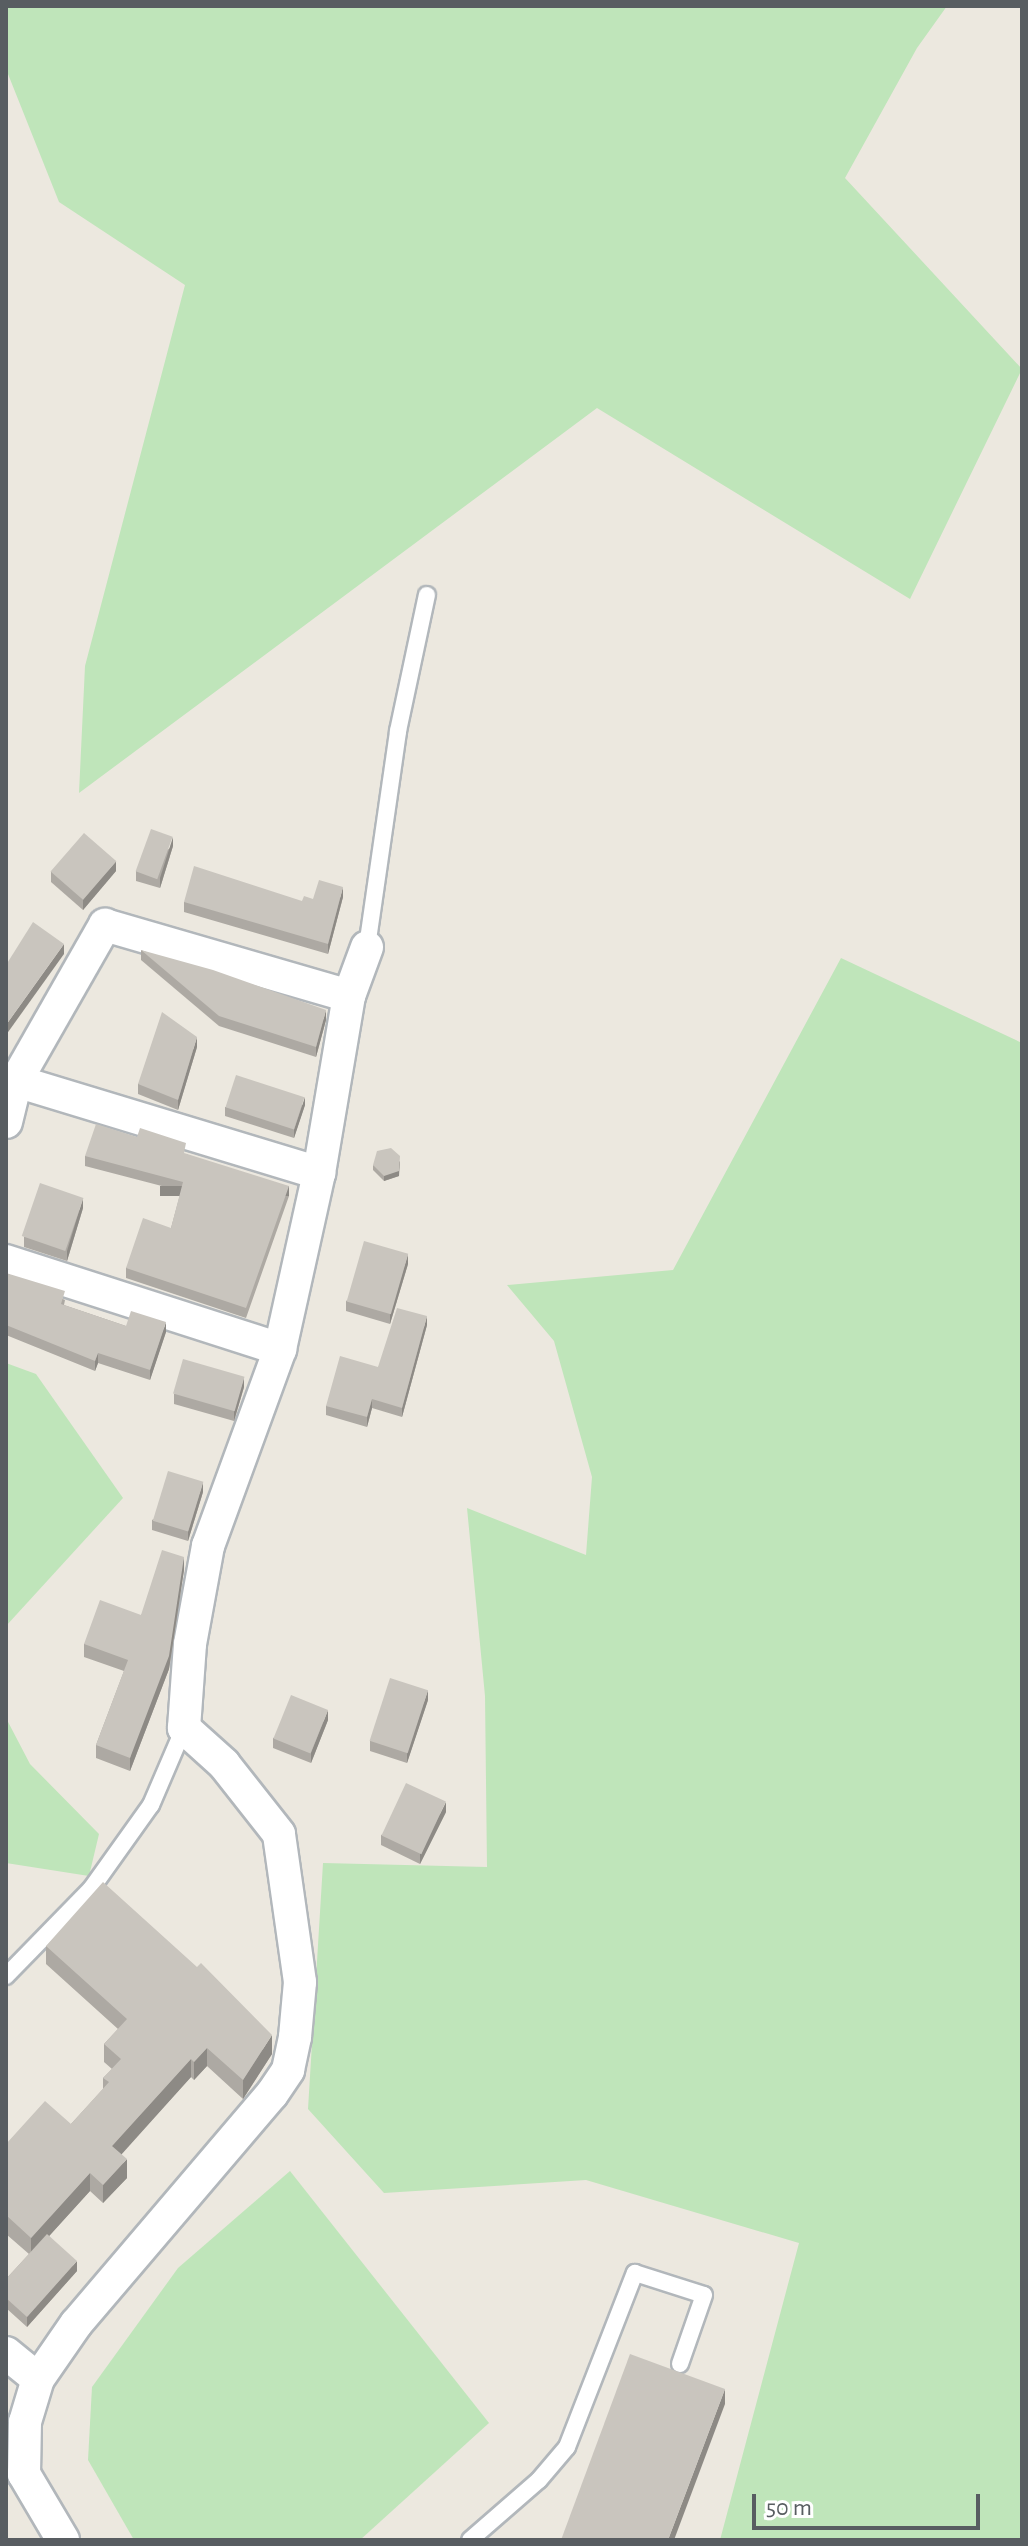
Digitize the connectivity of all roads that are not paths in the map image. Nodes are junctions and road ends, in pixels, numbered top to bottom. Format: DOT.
graph roads {
  1 [pos="427,595"];
  2 [pos="367,947"];
  3 [pos="349,996"];
  4 [pos="16,1081"];
  5 [pos="6,1122"];
  6 [pos="319,1173"];
  7 [pos="6,1261"];
  8 [pos="280,1349"];
  9 [pos="184,1728"];
  10 [pos="6,1976"];
  11 [pos="6,2353"];
  12 [pos="680,2364"];
  13 [pos="38,2379"];
  14 [pos="51,2535"];
  15 [pos="470,2540"];
  1 -- 2 [label="lane"];
  2 -- 3 [label="street"];
  3 -- 4 [label="street"];
  3 -- 6 [label="street"];
  4 -- 5 [label="street"];
  4 -- 6 [label="street"];
  6 -- 8 [label="street"];
  7 -- 8 [label="street"];
  8 -- 9 [label="street"];
  9 -- 10 [label="lane"];
  9 -- 13 [label="street"];
  11 -- 13 [label="street"];
  12 -- 15 [label="lane"];
  13 -- 14 [label="street"];
}
